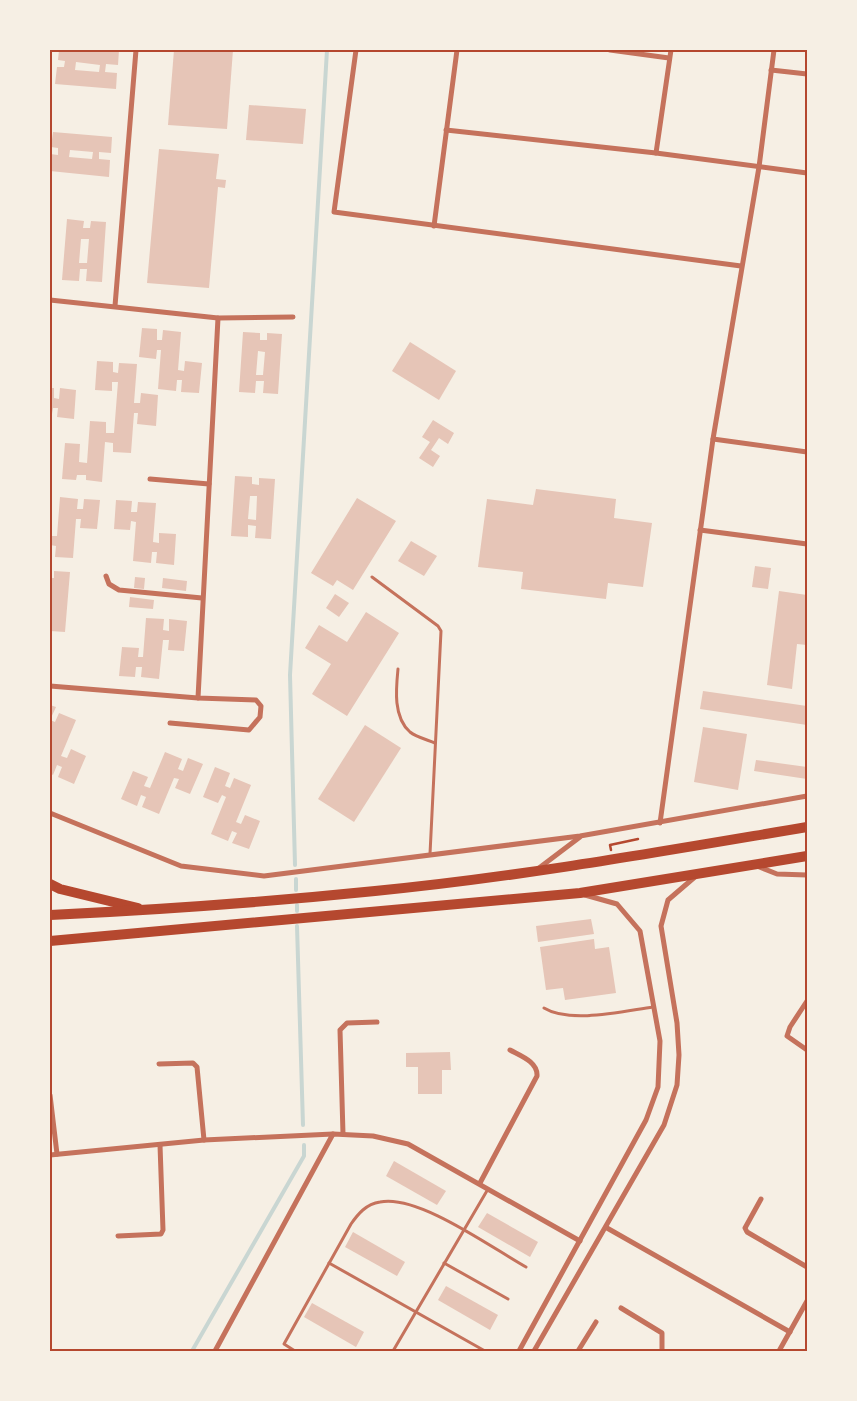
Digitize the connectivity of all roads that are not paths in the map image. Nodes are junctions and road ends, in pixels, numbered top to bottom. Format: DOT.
graph roads {
  1 [pos="136,50"];
  2 [pos="356,50"];
  3 [pos="457,50"];
  4 [pos="610,50"];
  5 [pos="670,50"];
  6 [pos="774,50"];
  7 [pos="669,58"];
  8 [pos="771,70"];
  9 [pos="807,74"];
  10 [pos="446,130"];
  11 [pos="656,154"];
  12 [pos="759,167"];
  13 [pos="807,173"];
  14 [pos="434,226"];
  15 [pos="741,266"];
  16 [pos="50,300"];
  17 [pos="115,306"];
  18 [pos="294,317"];
  19 [pos="218,318"];
  20 [pos="713,439"];
  21 [pos="807,452"];
  22 [pos="150,479"];
  23 [pos="209,484"];
  24 [pos="700,530"];
  25 [pos="807,544"];
  26 [pos="106,576"];
  27 [pos="372,577"];
  28 [pos="202,598"];
  29 [pos="398,669"];
  30 [pos="50,686"];
  31 [pos="198,698"];
  32 [pos="170,723"];
  33 [pos="435,742"];
  34 [pos="807,796"];
  35 [pos="50,813"];
  36 [pos="660,823"];
  37 [pos="807,827"];
  38 [pos="580,836"];
  39 [pos="430,854"];
  40 [pos="807,856"];
  41 [pos="752,864"];
  42 [pos="538,869"];
  43 [pos="807,875"];
  44 [pos="697,876"];
  45 [pos="50,884"];
  46 [pos="580,893"];
  47 [pos="149,910"];
  48 [pos="50,915"];
  49 [pos="50,941"];
  50 [pos="807,1001"];
  51 [pos="655,1006"];
  52 [pos="544,1008"];
  53 [pos="377,1022"];
  54 [pos="510,1050"];
  55 [pos="807,1050"];
  56 [pos="159,1064"];
  57 [pos="50,1095"];
  58 [pos="333,1134"];
  59 [pos="343,1134"];
  60 [pos="204,1140"];
  61 [pos="160,1145"];
  62 [pos="57,1154"];
  63 [pos="50,1155"];
  64 [pos="480,1184"];
  65 [pos="488,1188"];
  66 [pos="762,1199"];
  67 [pos="607,1228"];
  68 [pos="463,1230"];
  69 [pos="118,1236"];
  70 [pos="580,1241"];
  71 [pos="329,1263"];
  72 [pos="444,1263"];
  73 [pos="526,1267"];
  74 [pos="807,1267"];
  75 [pos="508,1299"];
  76 [pos="807,1301"];
  77 [pos="621,1308"];
  78 [pos="416,1312"];
  79 [pos="596,1322"];
  80 [pos="790,1332"];
  81 [pos="215,1351"];
  82 [pos="295,1351"];
  83 [pos="393,1351"];
  84 [pos="485,1351"];
  85 [pos="519,1351"];
  86 [pos="534,1351"];
  87 [pos="578,1351"];
  88 [pos="662,1351"];
  89 [pos="779,1351"];
  1 -- 17 [label="street"];
  2 -- 14 [label="street"];
  3 -- 10 [label="street"];
  4 -- 7 [label="street"];
  5 -- 7 [label="street"];
  6 -- 8 [label="street"];
  7 -- 11 [label="street"];
  8 -- 9 [label="street"];
  8 -- 12 [label="street"];
  10 -- 11 [label="street"];
  10 -- 14 [label="street"];
  11 -- 12 [label="street"];
  12 -- 13 [label="street"];
  12 -- 15 [label="street"];
  14 -- 15 [label="street"];
  15 -- 20 [label="street"];
  16 -- 17 [label="street"];
  17 -- 19 [label="street"];
  18 -- 19 [label="street"];
  19 -- 23 [label="street"];
  20 -- 21 [label="street"];
  20 -- 24 [label="street"];
  22 -- 23 [label="street"];
  23 -- 28 [label="street"];
  24 -- 25 [label="street"];
  24 -- 36 [label="street"];
  26 -- 28 [label="street"];
  27 -- 33 [label="lane"];
  28 -- 31 [label="street"];
  29 -- 33 [label="lane"];
  30 -- 31 [label="street"];
  31 -- 32 [label="street"];
  33 -- 39 [label="lane"];
  34 -- 36 [label="street"];
  35 -- 39 [label="street"];
  36 -- 38 [label="street"];
  37 -- 42 [label="main road"];
  38 -- 39 [label="street"];
  38 -- 42 [label="street"];
  40 -- 41 [label="main road"];
  41 -- 43 [label="street"];
  41 -- 44 [label="main road"];
  42 -- 47 [label="main road"];
  44 -- 46 [label="main road"];
  44 -- 67 [label="street"];
  45 -- 47 [label="main road"];
  46 -- 49 [label="main road"];
  46 -- 51 [label="street"];
  47 -- 48 [label="main road"];
  50 -- 55 [label="street"];
  51 -- 52 [label="lane"];
  51 -- 70 [label="street"];
  53 -- 59 [label="street"];
  54 -- 64 [label="street"];
  56 -- 60 [label="street"];
  57 -- 62 [label="street"];
  58 -- 59 [label="street"];
  58 -- 60 [label="street"];
  58 -- 81 [label="street"];
  59 -- 64 [label="street"];
  60 -- 61 [label="street"];
  61 -- 62 [label="street"];
  61 -- 69 [label="street"];
  62 -- 63 [label="street"];
  64 -- 65 [label="street"];
  65 -- 68 [label="lane"];
  65 -- 70 [label="street"];
  66 -- 74 [label="street"];
  67 -- 80 [label="street"];
  67 -- 86 [label="street"];
  68 -- 71 [label="lane"];
  68 -- 72 [label="lane"];
  68 -- 73 [label="lane"];
  70 -- 85 [label="street"];
  71 -- 78 [label="lane"];
  71 -- 82 [label="lane"];
  72 -- 75 [label="lane"];
  72 -- 78 [label="lane"];
  76 -- 80 [label="street"];
  77 -- 88 [label="street"];
  78 -- 83 [label="lane"];
  78 -- 84 [label="lane"];
  79 -- 87 [label="street"];
  80 -- 89 [label="street"];
}
